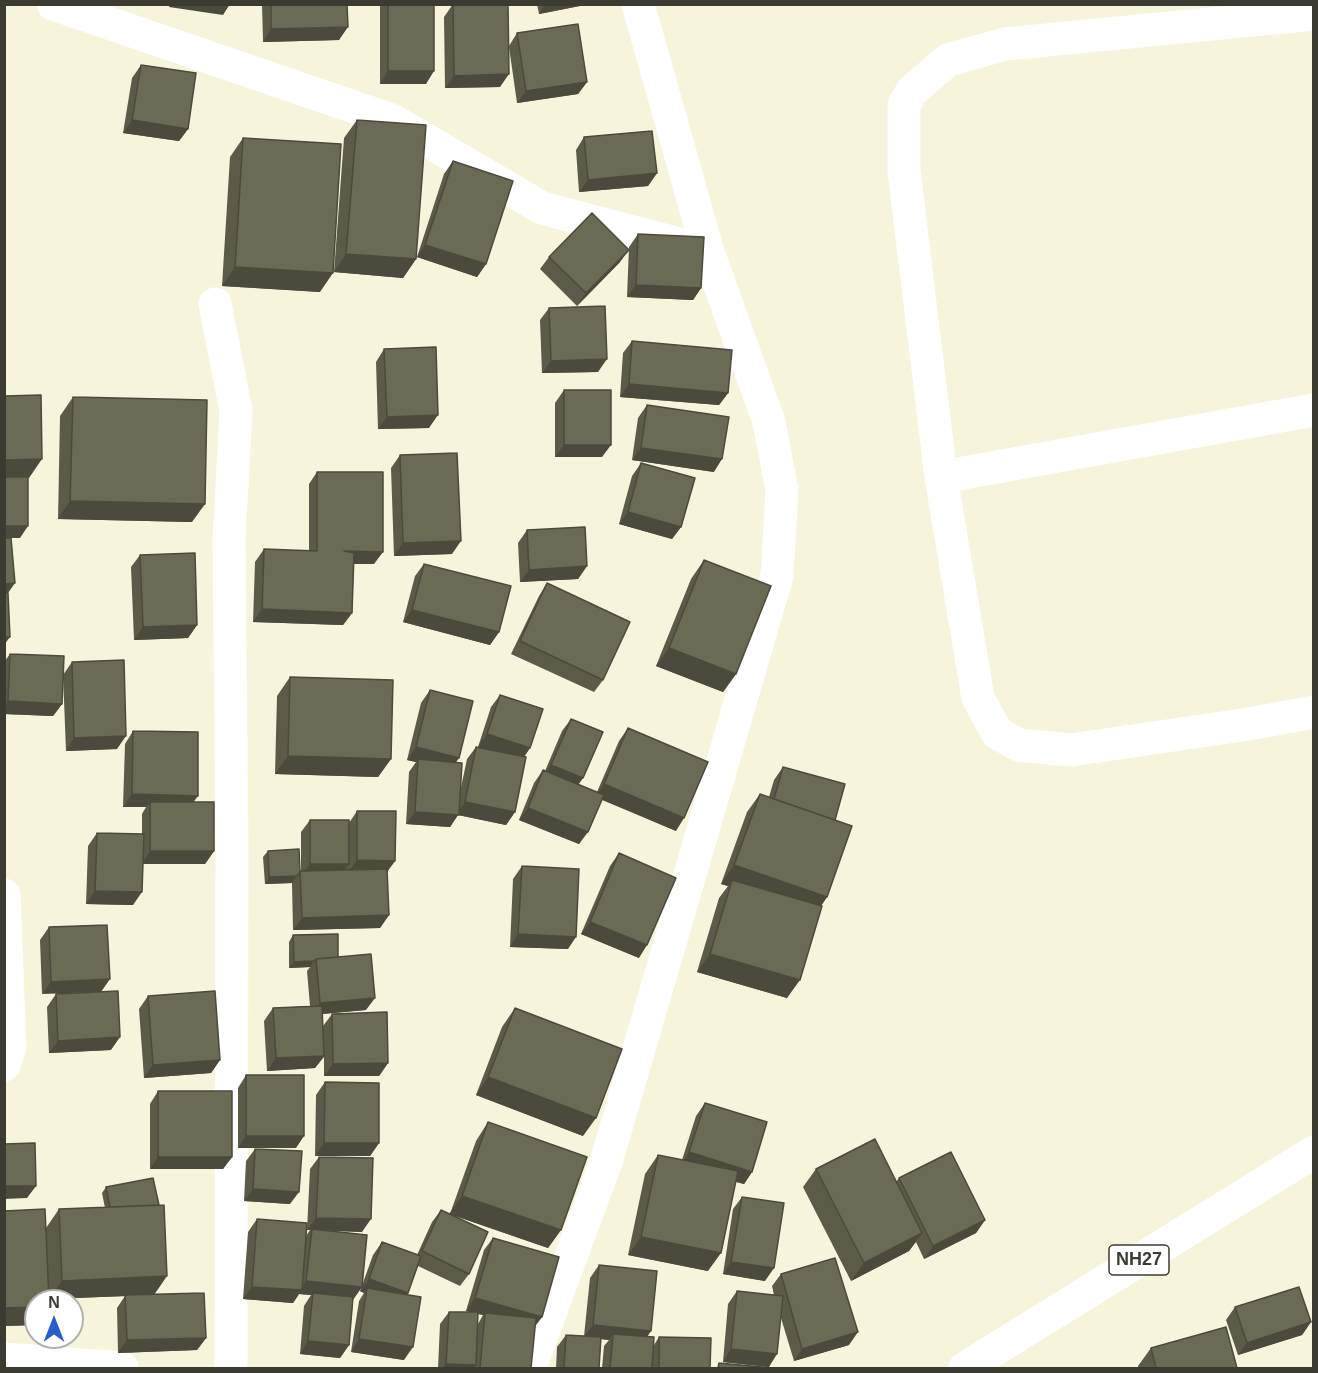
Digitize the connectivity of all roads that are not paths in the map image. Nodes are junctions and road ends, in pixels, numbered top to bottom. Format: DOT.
graph roads {
  1 [pos="53,4"];
  2 [pos="638,4"];
  3 [pos="1269,12"];
  4 [pos="1314,14"];
  5 [pos="708,252"];
  6 [pos="215,304"];
  7 [pos="1314,410"];
  8 [pos="941,477"];
  9 [pos="1314,712"];
  10 [pos="4,895"];
  11 [pos="4,1065"];
  12 [pos="1314,1152"];
  13 [pos="4,1359"];
  14 [pos="122,1368"];
  15 [pos="231,1368"];
  16 [pos="532,1368"];
  17 [pos="965,1368"];
  1 -- 5 [label="main road"];
  2 -- 5 [label="main road"];
  3 -- 4 [label="main road"];
  3 -- 8 [label="main road"];
  5 -- 16 [label="main road"];
  6 -- 15 [label="main road"];
  7 -- 8 [label="main road"];
  8 -- 9 [label="main road"];
  10 -- 11 [label="main road"];
  12 -- 17 [label="main road, NH27"];
  13 -- 14 [label="main road"];
}
